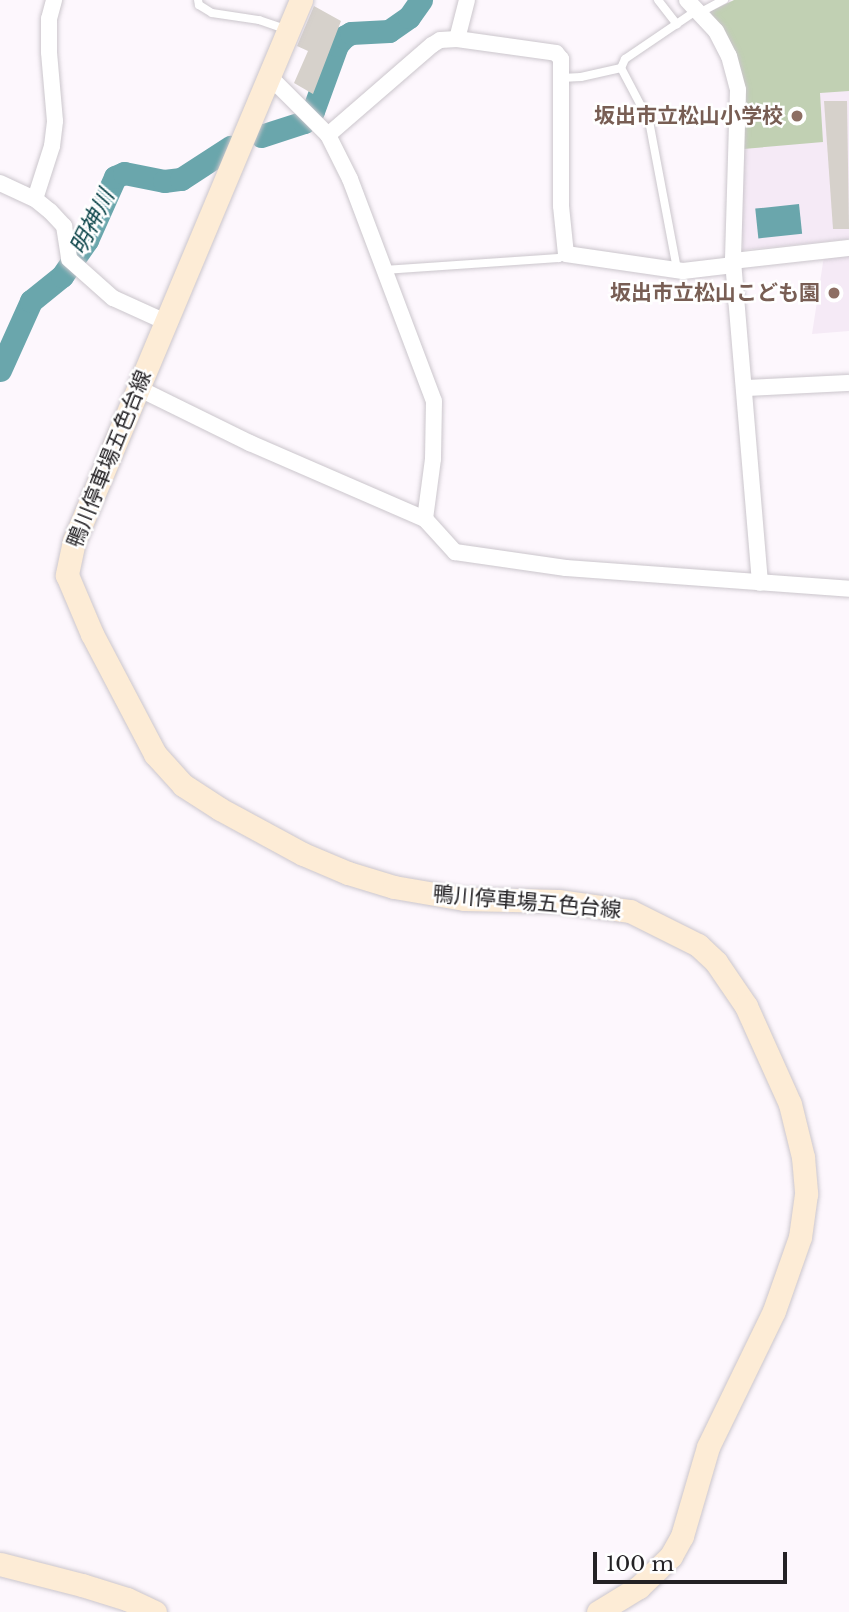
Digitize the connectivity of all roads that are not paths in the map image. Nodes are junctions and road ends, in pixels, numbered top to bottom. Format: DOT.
graph roads {
  1 [pos="54,0"];
  2 [pos="198,0"];
  3 [pos="301,0"];
  4 [pos="467,0"];
  5 [pos="658,0"];
  6 [pos="723,0"];
  7 [pos="695,7"];
  8 [pos="677,24"];
  9 [pos="288,30"];
  10 [pos="457,39"];
  11 [pos="621,68"];
  12 [pos="269,76"];
  13 [pos="561,78"];
  14 [pos="328,135"];
  15 [pos="0,183"];
  16 [pos="35,199"];
  17 [pos="849,248"];
  18 [pos="566,254"];
  19 [pos="733,263"];
  20 [pos="677,269"];
  21 [pos="384,270"];
  22 [pos="166,322"];
  23 [pos="849,383"];
  24 [pos="138,388"];
  25 [pos="745,388"];
  26 [pos="425,519"];
  27 [pos="760,583"];
  28 [pos="849,589"];
  29 [pos="0,1564"];
  30 [pos="155,1612"];
  31 [pos="598,1612"];
  1 -- 16 [label="street"];
  2 -- 9 [label="lane"];
  3 -- 9 [label="main road, 鴨川停車場五色台線"];
  4 -- 10 [label="street"];
  5 -- 8 [label="lane"];
  6 -- 7 [label="lane"];
  7 -- 8 [label="lane"];
  7 -- 19 [label="street"];
  8 -- 11 [label="lane"];
  9 -- 12 [label="main road, 鴨川停車場五色台線"];
  10 -- 13 [label="street"];
  10 -- 14 [label="street"];
  11 -- 13 [label="lane"];
  11 -- 20 [label="lane"];
  12 -- 14 [label="street"];
  12 -- 22 [label="main road, 鴨川停車場五色台線"];
  13 -- 18 [label="street"];
  14 -- 21 [label="street"];
  15 -- 16 [label="street"];
  16 -- 22 [label="street"];
  17 -- 19 [label="street"];
  18 -- 20 [label="street"];
  18 -- 21 [label="lane"];
  19 -- 20 [label="street"];
  19 -- 25 [label="street"];
  21 -- 26 [label="street"];
  22 -- 24 [label="main road, 鴨川停車場五色台線"];
  23 -- 25 [label="street"];
  24 -- 26 [label="street"];
  24 -- 31 [label="main road, 鴨川停車場五色台線"];
  25 -- 27 [label="street"];
  26 -- 27 [label="street"];
  27 -- 28 [label="street"];
  29 -- 30 [label="main road"];
}
